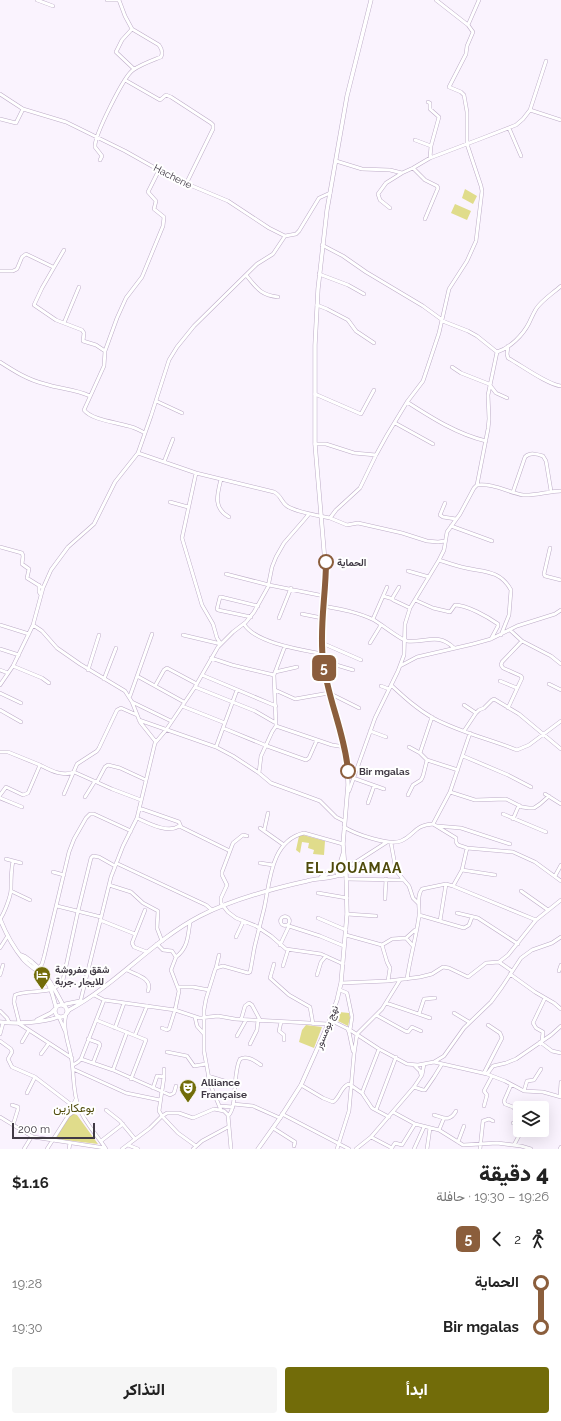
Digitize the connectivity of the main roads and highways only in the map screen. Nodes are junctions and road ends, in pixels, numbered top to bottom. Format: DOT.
graph roads {
  1 [pos="371,0"];
  2 [pos="344,853"];
  3 [pos="338,868"];
  4 [pos="345,869"];
  5 [pos="341,875"];
  6 [pos="312,880"];
  7 [pos="347,888"];
  8 [pos="0,919"];
  9 [pos="53,988"];
  10 [pos="80,1003"];
  11 [pos="64,1006"];
  12 [pos="56,1008"];
  13 [pos="66,1013"];
  14 [pos="58,1017"];
  15 [pos="2,1022"];
  16 [pos="34,1022"];
  17 [pos="258,1149"];
  1 -- 2 [label="main road, نهج بومسور"];
  2 -- 3 [label="main road, نهج بومسور"];
  2 -- 4 [label="main road, نهج بومسور"];
  3 -- 4 [label="main road"];
  3 -- 5 [label="main road, نهج بومسور"];
  3 -- 6 [label="main road"];
  4 -- 5 [label="main road"];
  4 -- 7 [label="main road, نهج بومسور"];
  5 -- 6 [label="main road"];
  5 -- 7 [label="main road, نهج بومسور"];
  6 -- 10 [label="main road"];
  7 -- 17 [label="main road, نهج بومسور"];
  8 -- 9 [label="main road"];
  9 -- 11 [label="main road"];
  9 -- 12 [label="main road"];
  10 -- 11 [label="main road"];
  10 -- 13 [label="main road"];
  11 -- 12 [label="main road"];
  11 -- 13 [label="main road"];
  12 -- 14 [label="main road"];
  12 -- 16 [label="main road"];
  13 -- 14 [label="main road"];
  14 -- 16 [label="main road"];
  15 -- 16 [label="main road"];
}
